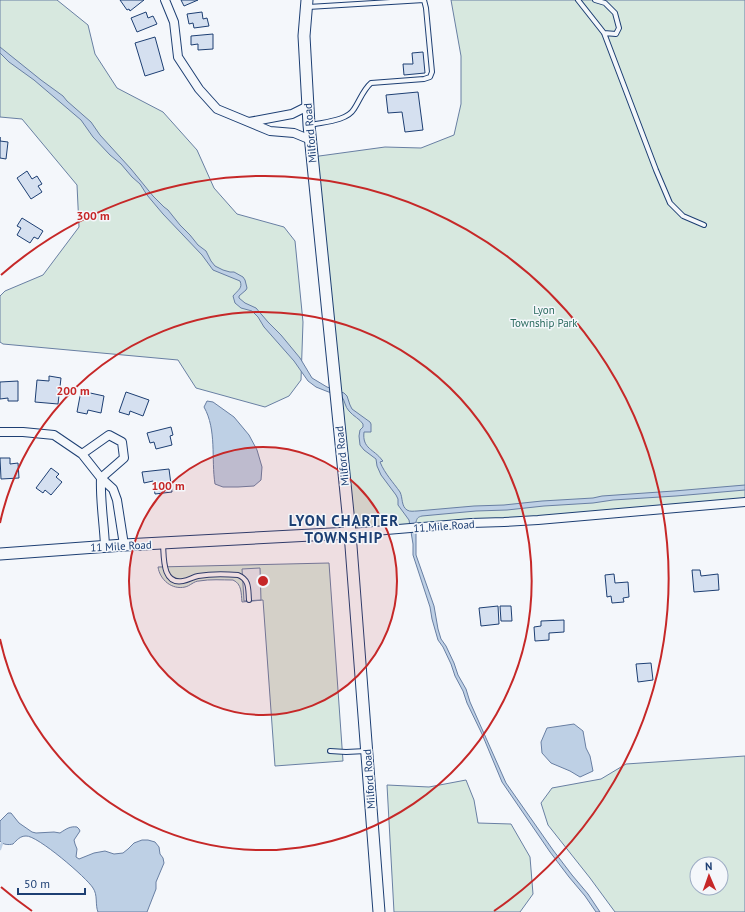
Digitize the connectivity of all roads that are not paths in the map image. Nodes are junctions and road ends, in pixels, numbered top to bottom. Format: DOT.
graph roads {
  1 [pos="165,0"];
  2 [pos="424,0"];
  3 [pos="578,0"];
  4 [pos="595,0"];
  5 [pos="306,3"];
  6 [pos="604,33"];
  7 [pos="308,106"];
  8 [pos="249,122"];
  9 [pos="309,125"];
  10 [pos="311,140"];
  11 [pos="704,225"];
  12 [pos="0,432"];
  13 [pos="82,454"];
  14 [pos="101,478"];
  15 [pos="745,502"];
  16 [pos="350,533"];
  17 [pos="163,543"];
  18 [pos="124,545"];
  19 [pos="106,546"];
  20 [pos="0,554"];
  21 [pos="249,600"];
  22 [pos="330,751"];
  23 [pos="367,751"];
  24 [pos="379,912"];
  1 -- 8 [label="street"];
  2 -- 5 [label="lane"];
  2 -- 9 [label="lane"];
  3 -- 6 [label="lane"];
  4 -- 6 [label="lane"];
  5 -- 7 [label="street, Milford Road"];
  6 -- 11 [label="lane"];
  7 -- 8 [label="street"];
  7 -- 9 [label="street, Milford Road"];
  8 -- 10 [label="street"];
  9 -- 10 [label="street, Milford Road"];
  10 -- 16 [label="street, Milford Road"];
  12 -- 13 [label="street"];
  13 -- 14 [label="street"];
  13 -- 14 [label="street"];
  14 -- 18 [label="street"];
  14 -- 19 [label="street"];
  15 -- 16 [label="street, 11 Mile Road"];
  16 -- 17 [label="street, 11 Mile Road"];
  16 -- 23 [label="street, Milford Road"];
  17 -- 18 [label="street, 11 Mile Road"];
  17 -- 21 [label="lane"];
  18 -- 19 [label="street, 11 Mile Road"];
  19 -- 20 [label="street, 11 Mile Road"];
  22 -- 23 [label="lane"];
  23 -- 24 [label="street, Milford Road"];
}
